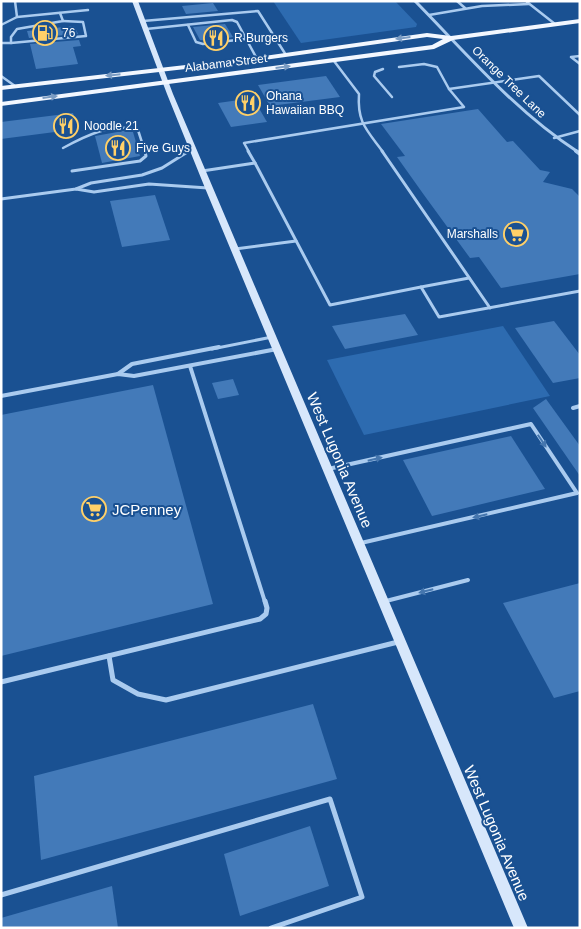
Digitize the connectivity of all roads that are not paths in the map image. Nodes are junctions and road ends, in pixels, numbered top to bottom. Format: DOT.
graph roads {
  1 [pos="15,1"];
  2 [pos="135,1"];
  3 [pos="415,1"];
  4 [pos="458,1"];
  5 [pos="526,1"];
  6 [pos="529,4"];
  7 [pos="465,8"];
  8 [pos="88,10"];
  9 [pos="60,13"];
  10 [pos="428,15"];
  11 [pos="18,17"];
  12 [pos="143,21"];
  13 [pos="580,21"];
  14 [pos="62,22"];
  15 [pos="555,24"];
  16 [pos="1,25"];
  17 [pos="188,25"];
  18 [pos="146,30"];
  19 [pos="451,38"];
  20 [pos="246,39"];
  21 [pos="219,42"];
  22 [pos="11,43"];
  23 [pos="211,43"];
  24 [pos="1,44"];
  25 [pos="286,55"];
  26 [pos="580,56"];
  27 [pos="257,59"];
  28 [pos="334,61"];
  29 [pos="580,64"];
  30 [pos="399,67"];
  31 [pos="383,69"];
  32 [pos="161,70"];
  33 [pos="1,76"];
  34 [pos="165,82"];
  35 [pos="492,82"];
  36 [pos="15,86"];
  37 [pos="1,88"];
  38 [pos="449,89"];
  39 [pos="392,97"];
  40 [pos="1,104"];
  41 [pos="580,115"];
  42 [pos="362,122"];
  43 [pos="580,131"];
  44 [pos="554,138"];
  45 [pos="63,148"];
  46 [pos="193,149"];
  47 [pos="580,154"];
  48 [pos="255,163"];
  49 [pos="72,171"];
  50 [pos="202,171"];
  51 [pos="209,188"];
  52 [pos="76,189"];
  53 [pos="1,199"];
  54 [pos="296,241"];
  55 [pos="235,249"];
  56 [pos="469,278"];
  57 [pos="421,287"];
  58 [pos="580,291"];
  59 [pos="490,308"];
  60 [pos="272,336"];
  61 [pos="277,350"];
  62 [pos="190,366"];
  63 [pos="118,374"];
  64 [pos="1,396"];
  65 [pos="580,406"];
  66 [pos="573,408"];
  67 [pos="328,469"];
  68 [pos="359,544"];
  69 [pos="468,580"];
  70 [pos="383,602"];
  71 [pos="400,641"];
  72 [pos="109,656"];
  73 [pos="1,682"];
  74 [pos="1,895"];
  75 [pos="271,928"];
  76 [pos="521,928"];
  1 -- 11 [label="lane"];
  2 -- 12 [label="street, West Lugonia Avenue"];
  3 -- 10 [label="street, Orange Tree Lane"];
  4 -- 7 [label="lane"];
  5 -- 6 [label="lane"];
  6 -- 7 [label="lane"];
  6 -- 15 [label="lane"];
  7 -- 10 [label="lane"];
  8 -- 9 [label="lane"];
  9 -- 11 [label="lane"];
  9 -- 14 [label="lane"];
  10 -- 19 [label="street, Orange Tree Lane"];
  11 -- 16 [label="lane"];
  12 -- 18 [label="street, West Lugonia Avenue"];
  12 -- 25 [label="lane"];
  13 -- 15 [label="main road, Alabama Street"];
  14 -- 22 [label="lane"];
  14 -- 22 [label="lane"];
  15 -- 19 [label="main road, Alabama Street"];
  17 -- 18 [label="lane"];
  17 -- 20 [label="lane"];
  17 -- 23 [label="lane"];
  18 -- 32 [label="street, West Lugonia Avenue"];
  19 -- 25 [label="main road, Alabama Street, one-way"];
  19 -- 28 [label="main road, Alabama Street"];
  19 -- 35 [label="street, Orange Tree Lane"];
  20 -- 21 [label="lane"];
  20 -- 27 [label="lane"];
  22 -- 24 [label="lane"];
  25 -- 27 [label="main road, Alabama Street"];
  26 -- 29 [label="lane"];
  27 -- 32 [label="main road, Alabama Street"];
  34 -- 28 [label="main road, Alabama Street, one-way"];
  28 -- 42 [label="lane"];
  30 -- 38 [label="lane"];
  31 -- 39 [label="lane"];
  32 -- 34 [label="street, West Lugonia Avenue"];
  32 -- 36 [label="main road, Alabama Street, one-way"];
  33 -- 36 [label="lane"];
  40 -- 34 [label="main road, Alabama Street, one-way"];
  34 -- 46 [label="street, West Lugonia Avenue"];
  35 -- 38 [label="lane"];
  35 -- 41 [label="lane"];
  35 -- 44 [label="street, Orange Tree Lane"];
  36 -- 37 [label="main road, Alabama Street"];
  38 -- 42 [label="lane"];
  42 -- 48 [label="lane"];
  42 -- 56 [label="lane"];
  43 -- 44 [label="lane"];
  44 -- 47 [label="street, Orange Tree Lane"];
  45 -- 49 [label="lane"];
  46 -- 50 [label="street, West Lugonia Avenue"];
  46 -- 52 [label="lane"];
  48 -- 50 [label="lane"];
  48 -- 54 [label="lane"];
  50 -- 51 [label="street, West Lugonia Avenue"];
  51 -- 52 [label="lane"];
  51 -- 55 [label="street, West Lugonia Avenue"];
  52 -- 53 [label="lane"];
  54 -- 55 [label="lane"];
  54 -- 57 [label="lane"];
  55 -- 60 [label="street, West Lugonia Avenue"];
  56 -- 57 [label="lane"];
  56 -- 59 [label="lane"];
  57 -- 59 [label="lane"];
  58 -- 59 [label="lane"];
  60 -- 61 [label="street, West Lugonia Avenue"];
  60 -- 63 [label="lane"];
  61 -- 62 [label="lane"];
  61 -- 67 [label="street, West Lugonia Avenue"];
  62 -- 63 [label="lane"];
  62 -- 72 [label="lane"];
  63 -- 64 [label="lane"];
  65 -- 66 [label="lane"];
  67 -- 68 [label="street, West Lugonia Avenue"];
  67 -- 68 [label="lane, one-way"];
  68 -- 70 [label="street, West Lugonia Avenue"];
  69 -- 70 [label="lane, one-way"];
  70 -- 71 [label="street, West Lugonia Avenue"];
  71 -- 72 [label="lane"];
  71 -- 76 [label="street, West Lugonia Avenue"];
  72 -- 73 [label="lane"];
  74 -- 75 [label="lane"];
}
